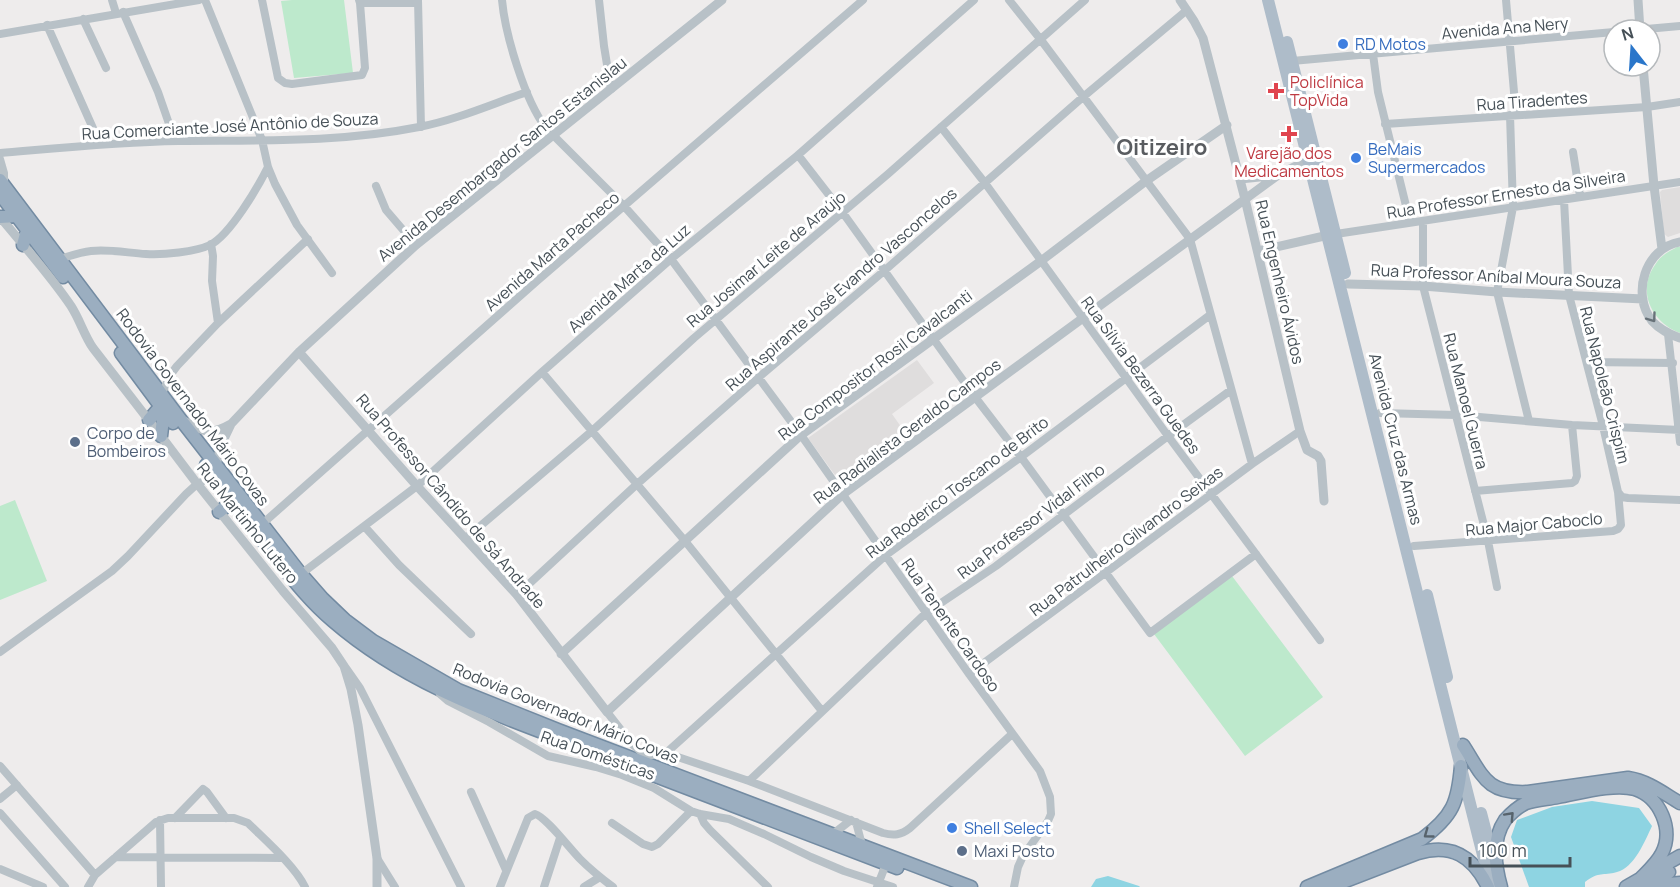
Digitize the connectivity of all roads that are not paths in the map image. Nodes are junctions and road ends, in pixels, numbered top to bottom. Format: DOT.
graph roads {
  1 [pos="112,0"];
  2 [pos="199,0"];
  3 [pos="205,0"];
  4 [pos="262,0"];
  5 [pos="502,0"];
  6 [pos="599,0"];
  7 [pos="722,0"];
  8 [pos="863,0"];
  9 [pos="974,0"];
  10 [pos="1009,0"];
  11 [pos="1084,0"];
  12 [pos="1180,0"];
  13 [pos="1268,0"];
  14 [pos="1276,0"];
  15 [pos="1506,0"];
  16 [pos="1638,0"];
  17 [pos="359,2"];
  18 [pos="418,2"];
  19 [pos="1187,10"];
  20 [pos="119,13"];
  21 [pos="1639,18"];
  22 [pos="83,19"];
  23 [pos="47,25"];
  24 [pos="1680,26"];
  25 [pos="1662,28"];
  26 [pos="1602,33"];
  27 [pos="0,34"];
  28 [pos="1041,40"];
  29 [pos="1508,42"];
  30 [pos="1373,54"];
  31 [pos="1292,62"];
  32 [pos="106,68"];
  33 [pos="1644,78"];
  34 [pos="611,89"];
  35 [pos="527,92"];
  36 [pos="1083,97"];
  37 [pos="1680,102"];
  38 [pos="1647,107"];
  39 [pos="1513,115"];
  40 [pos="1385,124"];
  41 [pos="1227,125"];
  42 [pos="421,127"];
  43 [pos="941,127"];
  44 [pos="553,134"];
  45 [pos="262,140"];
  46 [pos="175,141"];
  47 [pos="100,144"];
  48 [pos="1574,152"];
  49 [pos="0,153"];
  50 [pos="798,156"];
  51 [pos="0,159"];
  52 [pos="1313,161"];
  53 [pos="268,167"];
  54 [pos="1278,175"];
  55 [pos="1240,179"];
  56 [pos="1146,181"];
  57 [pos="1680,182"];
  58 [pos="985,183"];
  59 [pos="1,186"];
  60 [pos="376,186"];
  61 [pos="1654,186"];
  62 [pos="1580,196"];
  63 [pos="1245,199"];
  64 [pos="1564,200"];
  65 [pos="624,206"];
  66 [pos="1513,207"];
  67 [pos="843,213"];
  68 [pos="17,216"];
  69 [pos="0,217"];
  70 [pos="1423,221"];
  71 [pos="1410,222"];
  72 [pos="27,230"];
  73 [pos="1331,235"];
  74 [pos="308,239"];
  75 [pos="1190,239"];
  76 [pos="1680,242"];
  77 [pos="211,244"];
  78 [pos="23,245"];
  79 [pos="416,245"];
  80 [pos="1662,249"];
  81 [pos="1258,251"];
  82 [pos="60,259"];
  83 [pos="671,259"];
  84 [pos="1041,261"];
  85 [pos="884,271"];
  86 [pos="332,273"];
  87 [pos="1348,284"];
  88 [pos="1423,286"];
  89 [pos="1497,292"];
  90 [pos="1569,295"];
  91 [pos="1642,299"];
  92 [pos="1210,315"];
  93 [pos="1082,319"];
  94 [pos="717,320"];
  95 [pos="219,323"];
  96 [pos="1668,334"];
  97 [pos="933,338"];
  98 [pos="1680,338"];
  99 [pos="299,352"];
  100 [pos="1587,362"];
  101 [pos="1673,363"];
  102 [pos="542,372"];
  103 [pos="759,377"];
  104 [pos="1126,377"];
  105 [pos="1231,390"];
  106 [pos="162,393"];
  107 [pos="975,397"];
  108 [pos="162,408"];
  109 [pos="1380,413"];
  110 [pos="1456,415"];
  111 [pos="149,420"];
  112 [pos="182,420"];
  113 [pos="1529,421"];
  114 [pos="231,424"];
  115 [pos="1572,425"];
  116 [pos="1603,426"];
  117 [pos="1679,430"];
  118 [pos="369,431"];
  119 [pos="592,431"];
  120 [pos="1300,431"];
  121 [pos="801,435"];
  122 [pos="161,436"];
  123 [pos="1168,436"];
  124 [pos="1680,442"];
  125 [pos="1021,457"];
  126 [pos="1252,464"];
  127 [pos="215,470"];
  128 [pos="197,484"];
  129 [pos="636,485"];
  130 [pos="417,486"];
  131 [pos="1475,491"];
  132 [pos="1618,492"];
  133 [pos="843,494"];
  134 [pos="1212,494"];
  135 [pos="1680,500"];
  136 [pos="1324,501"];
  137 [pos="236,505"];
  138 [pos="219,512"];
  139 [pos="1064,515"];
  140 [pos="261,525"];
  141 [pos="365,527"];
  142 [pos="465,539"];
  143 [pos="685,540"];
  144 [pos="1488,541"];
  145 [pos="1414,546"];
  146 [pos="1256,554"];
  147 [pos="886,555"];
  148 [pos="301,574"];
  149 [pos="1106,574"];
  150 [pos="1497,587"];
  151 [pos="517,595"];
  152 [pos="730,598"];
  153 [pos="926,613"];
  154 [pos="471,634"];
  155 [pos="1320,640"];
  156 [pos="0,652"];
  157 [pos="561,654"];
  158 [pos="777,654"];
  159 [pos="344,666"];
  160 [pos="969,674"];
  161 [pos="435,688"];
  162 [pos="822,711"];
  163 [pos="607,712"];
  164 [pos="1012,734"];
  165 [pos="1463,745"];
  166 [pos="666,753"];
  167 [pos="644,759"];
  168 [pos="0,766"];
  169 [pos="1461,766"];
  170 [pos="749,780"];
  171 [pos="16,785"];
  172 [pos="471,792"];
  173 [pos="0,799"];
  174 [pos="1680,803"];
  175 [pos="692,811"];
  176 [pos="0,813"];
  177 [pos="700,814"];
  178 [pos="758,815"];
  179 [pos="175,818"];
  180 [pos="226,818"];
  181 [pos="160,820"];
  182 [pos="854,821"];
  183 [pos="612,823"];
  184 [pos="752,828"];
  185 [pos="833,834"];
  186 [pos="560,838"];
  187 [pos="862,845"];
  188 [pos="1680,856"];
  189 [pos="116,857"];
  190 [pos="161,857"];
  191 [pos="282,858"];
  192 [pos="377,858"];
  193 [pos="0,863"];
  194 [pos="886,864"];
  195 [pos="1680,865"];
  196 [pos="506,870"];
  197 [pos="1496,870"];
  198 [pos="4,871"];
  199 [pos="600,877"];
  200 [pos="91,881"];
  201 [pos="1643,883"];
  202 [pos="1680,883"];
  203 [pos="878,884"];
  204 [pos="43,887"];
  205 [pos="64,887"];
  206 [pos="161,887"];
  207 [pos="305,887"];
  208 [pos="377,887"];
  209 [pos="395,887"];
  210 [pos="461,887"];
  211 [pos="500,887"];
  212 [pos="544,887"];
  213 [pos="584,887"];
  214 [pos="613,887"];
  215 [pos="768,887"];
  216 [pos="893,887"];
  217 [pos="949,887"];
  218 [pos="971,887"];
  219 [pos="1014,887"];
  220 [pos="1307,887"];
  221 [pos="1330,887"];
  222 [pos="1489,887"];
  223 [pos="1501,887"];
  224 [pos="1626,887"];
  225 [pos="1658,887"];
  1 -- 20 [label="street"];
  2 -- 20 [label="street"];
  3 -- 45 [label="street"];
  4 -- 17 [label="street"];
  5 -- 35 [label="street, Rua Tenente Cardoso"];
  6 -- 34 [label="street"];
  7 -- 34 [label="street, Avenida Desembargador Santos Estanislau"];
  8 -- 65 [label="street, Avenida Marta Pacheco"];
  9 -- 50 [label="street, Avenida Marta da Luz"];
  10 -- 28 [label="street"];
  11 -- 28 [label="street, Rua Josimar Leite de Araújo"];
  12 -- 19 [label="street, Rua Engenheiro Ávidos"];
  13 -- 52 [label="main road, Avenida Cruz das Armas"];
  14 -- 31 [label="main road, Avenida Cruz das Armas"];
  15 -- 29 [label="street"];
  16 -- 21 [label="street"];
  17 -- 18 [label="street"];
  18 -- 42 [label="street"];
  19 -- 36 [label="street, Rua Aspirante José Evandro Vasconcelos"];
  19 -- 41 [label="street, Rua Engenheiro Ávidos"];
  20 -- 22 [label="street"];
  20 -- 46 [label="street"];
  22 -- 23 [label="street"];
  22 -- 32 [label="street"];
  23 -- 27 [label="street"];
  23 -- 47 [label="street"];
  24 -- 25 [label="street"];
  26 -- 29 [label="street, Avenida Ana Nery"];
  28 -- 36 [label="street"];
  28 -- 43 [label="street, Rua Josimar Leite de Araújo"];
  29 -- 30 [label="street, Avenida Ana Nery"];
  29 -- 39 [label="street"];
  30 -- 31 [label="street, Avenida Ana Nery"];
  30 -- 40 [label="street"];
  31 -- 52 [label="main road, Avenida Cruz das Armas"];
  33 -- 38 [label="street"];
  34 -- 44 [label="street, Avenida Desembargador Santos Estanislau"];
  35 -- 42 [label="street, Rua Comerciante José Antônio de Souza"];
  35 -- 44 [label="street, Rua Tenente Cardoso"];
  36 -- 56 [label="street"];
  36 -- 58 [label="street, Rua Aspirante José Evandro Vasconcelos"];
  37 -- 38 [label="street, Rua Tiradentes"];
  38 -- 39 [label="street, Rua Tiradentes"];
  38 -- 61 [label="street"];
  39 -- 40 [label="street, Rua Tiradentes"];
  39 -- 66 [label="street"];
  40 -- 71 [label="street"];
  41 -- 55 [label="street, Rua Engenheiro Ávidos"];
  41 -- 56 [label="street, Rua Compositor Rosil Cavalcanti"];
  42 -- 45 [label="street, Rua Comerciante José Antônio de Souza"];
  43 -- 58 [label="street, Rua Sílvia Bezerra Guedes"];
  43 -- 67 [label="street, Rua Josimar Leite de Araújo"];
  44 -- 65 [label="street, Rua Tenente Cardoso"];
  44 -- 79 [label="street, Avenida Desembargador Santos Estanislau"];
  45 -- 46 [label="street, Rua Comerciante José Antônio de Souza"];
  45 -- 53 [label="street"];
  46 -- 47 [label="street, Rua Comerciante José Antônio de Souza"];
  47 -- 49 [label="street, Rua Comerciante José Antônio de Souza"];
  48 -- 62 [label="street"];
  50 -- 67 [label="street"];
  50 -- 83 [label="street, Avenida Marta da Luz"];
  51 -- 59 [label="street"];
  52 -- 54 [label="street"];
  52 -- 73 [label="main road, Avenida Cruz das Armas"];
  53 -- 74 [label="street"];
  53 -- 77 [label="street"];
  54 -- 55 [label="street"];
  54 -- 63 [label="street, Rua Radialista Geraldo Campos"];
  55 -- 63 [label="street, Rua Engenheiro Ávidos"];
  56 -- 75 [label="street"];
  56 -- 84 [label="street, Rua Compositor Rosil Cavalcanti"];
  57 -- 61 [label="street, Rua Professor Ernesto da Silveira"];
  58 -- 84 [label="street, Rua Sílvia Bezerra Guedes"];
  58 -- 85 [label="street, Rua Aspirante José Evandro Vasconcelos"];
  59 -- 68 [label="highway, Rodovia Governador Mário Covas"];
  59 -- 82 [label="highway, Rodovia Governador Mário Covas"];
  60 -- 79 [label="street"];
  61 -- 62 [label="street, Rua Professor Ernesto da Silveira"];
  61 -- 80 [label="street"];
  62 -- 64 [label="street, Rua Professor Ernesto da Silveira"];
  63 -- 75 [label="street, Rua Radialista Geraldo Campos"];
  63 -- 81 [label="street, Rua Engenheiro Ávidos"];
  64 -- 66 [label="street, Rua Professor Ernesto da Silveira"];
  64 -- 90 [label="street, Rua Napoleão Crispim"];
  65 -- 83 [label="street, Rua Tenente Cardoso"];
  65 -- 118 [label="street, Avenida Marta Pacheco"];
  66 -- 70 [label="street, Rua Professor Ernesto da Silveira"];
  66 -- 89 [label="street"];
  67 -- 85 [label="street"];
  67 -- 94 [label="street, Rua Josimar Leite de Araújo"];
  68 -- 69 [label="highway"];
  68 -- 72 [label="highway, Rodovia Governador Mário Covas"];
  69 -- 78 [label="street, Rua Martinho Lutero"];
  70 -- 71 [label="street, Rua Professor Ernesto da Silveira"];
  70 -- 88 [label="street, Rua Manoel Guerra"];
  71 -- 73 [label="street, Rua Professor Ernesto da Silveira"];
  72 -- 78 [label="highway"];
  72 -- 108 [label="highway, Rodovia Governador Mário Covas"];
  73 -- 81 [label="street"];
  73 -- 87 [label="main road, Avenida Cruz das Armas"];
  73 -- 169 [label="main road, Avenida Cruz das Armas"];
  74 -- 86 [label="street"];
  74 -- 95 [label="street"];
  75 -- 92 [label="street"];
  75 -- 93 [label="street, Rua Radialista Geraldo Campos"];
  76 -- 80 [label="street"];
  77 -- 82 [label="street"];
  77 -- 95 [label="street"];
  78 -- 111 [label="street, Rua Martinho Lutero"];
  79 -- 99 [label="street, Avenida Desembargador Santos Estanislau"];
  80 -- 91 [label="street"];
  81 -- 120 [label="street, Rua Engenheiro Ávidos"];
  82 -- 106 [label="highway, Rodovia Governador Mário Covas"];
  83 -- 94 [label="street, Rua Tenente Cardoso"];
  83 -- 102 [label="street, Avenida Marta da Luz"];
  84 -- 93 [label="street, Rua Sílvia Bezerra Guedes"];
  84 -- 97 [label="street, Rua Compositor Rosil Cavalcanti"];
  85 -- 97 [label="street"];
  85 -- 103 [label="street, Rua Aspirante José Evandro Vasconcelos"];
  87 -- 88 [label="street, Rua Professor Aníbal Moura Souza"];
  87 -- 109 [label="main road, Avenida Cruz das Armas"];
  88 -- 89 [label="street, Rua Professor Aníbal Moura Souza"];
  88 -- 110 [label="street, Rua Manoel Guerra"];
  89 -- 90 [label="street, Rua Professor Aníbal Moura Souza"];
  89 -- 113 [label="street"];
  90 -- 91 [label="street, Rua Professor Aníbal Moura Souza"];
  90 -- 100 [label="street, Rua Napoleão Crispim"];
  91 -- 96 [label="street, one-way"];
  92 -- 104 [label="street, Rua Roderico Toscano de Brito"];
  92 -- 105 [label="street"];
  93 -- 104 [label="street, Rua Sílvia Bezerra Guedes"];
  93 -- 107 [label="street, Rua Radialista Geraldo Campos"];
  94 -- 103 [label="street, Rua Tenente Cardoso"];
  94 -- 119 [label="street, Rua Josimar Leite de Araújo"];
  95 -- 106 [label="street"];
  96 -- 98 [label="street"];
  96 -- 101 [label="street"];
  97 -- 107 [label="street"];
  97 -- 121 [label="street, Rua Compositor Rosil Cavalcanti"];
  99 -- 114 [label="street, Avenida Desembargador Santos Estanislau"];
  99 -- 118 [label="street, Rua Professor Cândido de Sá Andrade"];
  100 -- 101 [label="street"];
  100 -- 116 [label="street, Rua Napoleão Crispim"];
  101 -- 117 [label="street"];
  102 -- 119 [label="street"];
  102 -- 130 [label="street, Avenida Marta da Luz"];
  103 -- 121 [label="street, Rua Tenente Cardoso"];
  103 -- 129 [label="street, Rua Aspirante José Evandro Vasconcelos"];
  104 -- 123 [label="street, Rua Sílvia Bezerra Guedes"];
  104 -- 125 [label="street, Rua Roderico Toscano de Brito"];
  105 -- 123 [label="street, Rua Professor Vidal Filho"];
  105 -- 126 [label="street"];
  106 -- 112 [label="highway, Rodovia Governador Mário Covas"];
  107 -- 125 [label="street"];
  107 -- 133 [label="street, Rua Radialista Geraldo Campos"];
  108 -- 111 [label="highway"];
  108 -- 122 [label="highway"];
  108 -- 127 [label="highway, Rodovia Governador Mário Covas"];
  109 -- 110 [label="street"];
  109 -- 145 [label="main road, Avenida Cruz das Armas"];
  110 -- 113 [label="street"];
  110 -- 131 [label="street, Rua Manoel Guerra"];
  111 -- 122 [label="street, Rua Martinho Lutero"];
  112 -- 114 [label="street"];
  112 -- 127 [label="highway, Rodovia Governador Mário Covas"];
  113 -- 115 [label="street"];
  114 -- 127 [label="street, Avenida Desembargador Santos Estanislau"];
  115 -- 116 [label="street"];
  115 -- 131 [label="street"];
  116 -- 117 [label="street"];
  116 -- 132 [label="street, Rua Napoleão Crispim"];
  117 -- 124 [label="street"];
  118 -- 130 [label="street, Rua Professor Cândido de Sá Andrade"];
  118 -- 140 [label="street, Avenida Marta Pacheco"];
  119 -- 129 [label="street"];
  119 -- 142 [label="street, Rua Josimar Leite de Araújo"];
  120 -- 126 [label="street, Rua Patrulheiro Gilvandro Seixas"];
  120 -- 136 [label="street, Rua Engenheiro Ávidos"];
  121 -- 133 [label="street, Rua Tenente Cardoso"];
  121 -- 143 [label="street, Rua Compositor Rosil Cavalcanti"];
  122 -- 128 [label="street, Rua Martinho Lutero"];
  123 -- 134 [label="street, Rua Sílvia Bezerra Guedes"];
  123 -- 139 [label="street, Rua Professor Vidal Filho"];
  125 -- 139 [label="street"];
  125 -- 147 [label="street, Rua Roderico Toscano de Brito"];
  126 -- 134 [label="street, Rua Patrulheiro Gilvandro Seixas"];
  127 -- 128 [label="street"];
  127 -- 137 [label="highway, Rodovia Governador Mário Covas"];
  127 -- 140 [label="highway, Rodovia Governador Mário Covas"];
  128 -- 138 [label="street, Rua Martinho Lutero"];
  128 -- 156 [label="street"];
  129 -- 143 [label="street"];
  129 -- 151 [label="street, Rua Aspirante José Evandro Vasconcelos"];
  130 -- 141 [label="street, Avenida Marta da Luz"];
  130 -- 142 [label="street, Rua Professor Cândido de Sá Andrade"];
  131 -- 144 [label="street, Rua Manoel Guerra"];
  132 -- 135 [label="street"];
  132 -- 144 [label="street, Rua Major Caboclo"];
  133 -- 147 [label="street, Rua Tenente Cardoso"];
  133 -- 152 [label="street, Rua Radialista Geraldo Campos"];
  134 -- 146 [label="street, Rua Sílvia Bezerra Guedes"];
  134 -- 149 [label="street, Rua Patrulheiro Gilvandro Seixas"];
  137 -- 138 [label="highway"];
  137 -- 161 [label="highway, Rodovia Governador Mário Covas"];
  138 -- 159 [label="street, Rua Martinho Lutero"];
  139 -- 149 [label="street"];
  139 -- 153 [label="street, Rua Professor Vidal Filho"];
  140 -- 148 [label="highway, Rodovia Governador Mário Covas"];
  141 -- 148 [label="street, Avenida Marta da Luz"];
  141 -- 154 [label="street"];
  142 -- 151 [label="street, Rua Professor Cândido de Sá Andrade"];
  143 -- 152 [label="street"];
  143 -- 157 [label="street, Rua Compositor Rosil Cavalcanti"];
  144 -- 145 [label="street, Rua Major Caboclo"];
  144 -- 150 [label="street, Rua Manoel Guerra"];
  145 -- 165 [label="main road, Avenida Cruz das Armas"];
  146 -- 149 [label="street"];
  146 -- 155 [label="street, Rua Sílvia Bezerra Guedes"];
  147 -- 153 [label="street, Rua Tenente Cardoso"];
  147 -- 158 [label="street, Rua Roderico Toscano de Brito"];
  148 -- 167 [label="highway, Rodovia Governador Mário Covas"];
  149 -- 160 [label="street, Rua Patrulheiro Gilvandro Seixas"];
  151 -- 157 [label="street, Rua Professor Cândido de Sá Andrade"];
  152 -- 158 [label="street"];
  152 -- 163 [label="street, Rua Radialista Geraldo Campos"];
  153 -- 160 [label="street, Rua Tenente Cardoso"];
  153 -- 162 [label="street, Rua Professor Vidal Filho"];
  157 -- 163 [label="street, Rua Professor Cândido de Sá Andrade"];
  158 -- 162 [label="street"];
  158 -- 166 [label="street, Rua Roderico Toscano de Brito"];
  159 -- 192 [label="street, Rua Martinho Lutero"];
  159 -- 210 [label="street"];
  160 -- 164 [label="street, Rua Tenente Cardoso"];
  161 -- 175 [label="street, Rua Domésticas"];
  161 -- 178 [label="highway, Rodovia Governador Mário Covas"];
  162 -- 170 [label="street, Rua Professor Vidal Filho"];
  163 -- 167 [label="street, Rua Professor Cândido de Sá Andrade"];
  164 -- 182 [label="street"];
  164 -- 219 [label="street, Rua Tenente Cardoso"];
  165 -- 174 [label="highway"];
  165 -- 197 [label="main road, Avenida Cruz das Armas"];
  166 -- 167 [label="street"];
  166 -- 170 [label="street"];
  167 -- 185 [label="highway, Rodovia Governador Mário Covas"];
  168 -- 171 [label="street"];
  169 -- 220 [label="highway, one-way"];
  169 -- 222 [label="main road, Avenida Cruz das Armas"];
  170 -- 182 [label="street"];
  171 -- 173 [label="street"];
  171 -- 200 [label="street"];
  172 -- 196 [label="street"];
  175 -- 177 [label="street, Rua Domésticas"];
  175 -- 183 [label="street"];
  176 -- 205 [label="street"];
  177 -- 184 [label="street, Rua Domésticas"];
  177 -- 215 [label="street"];
  178 -- 184 [label="street"];
  178 -- 194 [label="highway, Rodovia Governador Mário Covas"];
  179 -- 180 [label="street"];
  179 -- 180 [label="street"];
  179 -- 181 [label="street"];
  180 -- 191 [label="street"];
  181 -- 189 [label="street"];
  181 -- 190 [label="street"];
  182 -- 185 [label="street"];
  182 -- 187 [label="street"];
  184 -- 203 [label="street, Rua Domésticas"];
  185 -- 187 [label="highway, Rodovia Governador Mário Covas"];
  186 -- 196 [label="street"];
  186 -- 199 [label="street"];
  186 -- 212 [label="street"];
  187 -- 218 [label="highway, Rodovia Governador Mário Covas"];
  188 -- 201 [label="highway"];
  189 -- 190 [label="street"];
  189 -- 200 [label="street"];
  190 -- 191 [label="street"];
  190 -- 206 [label="street"];
  191 -- 207 [label="street"];
  192 -- 208 [label="street, Rua Martinho Lutero"];
  192 -- 209 [label="street"];
  193 -- 198 [label="street"];
  194 -- 203 [label="street"];
  194 -- 217 [label="highway, Rodovia Governador Mário Covas"];
  195 -- 201 [label="highway"];
  196 -- 211 [label="street"];
  197 -- 201 [label="highway, one-way"];
  197 -- 223 [label="highway"];
  198 -- 204 [label="street"];
  199 -- 213 [label="street"];
  199 -- 214 [label="street"];
  201 -- 224 [label="highway"];
  202 -- 225 [label="highway"];
  203 -- 216 [label="street, Rua Domésticas"];
  221 -- 222 [label="highway"];
}
